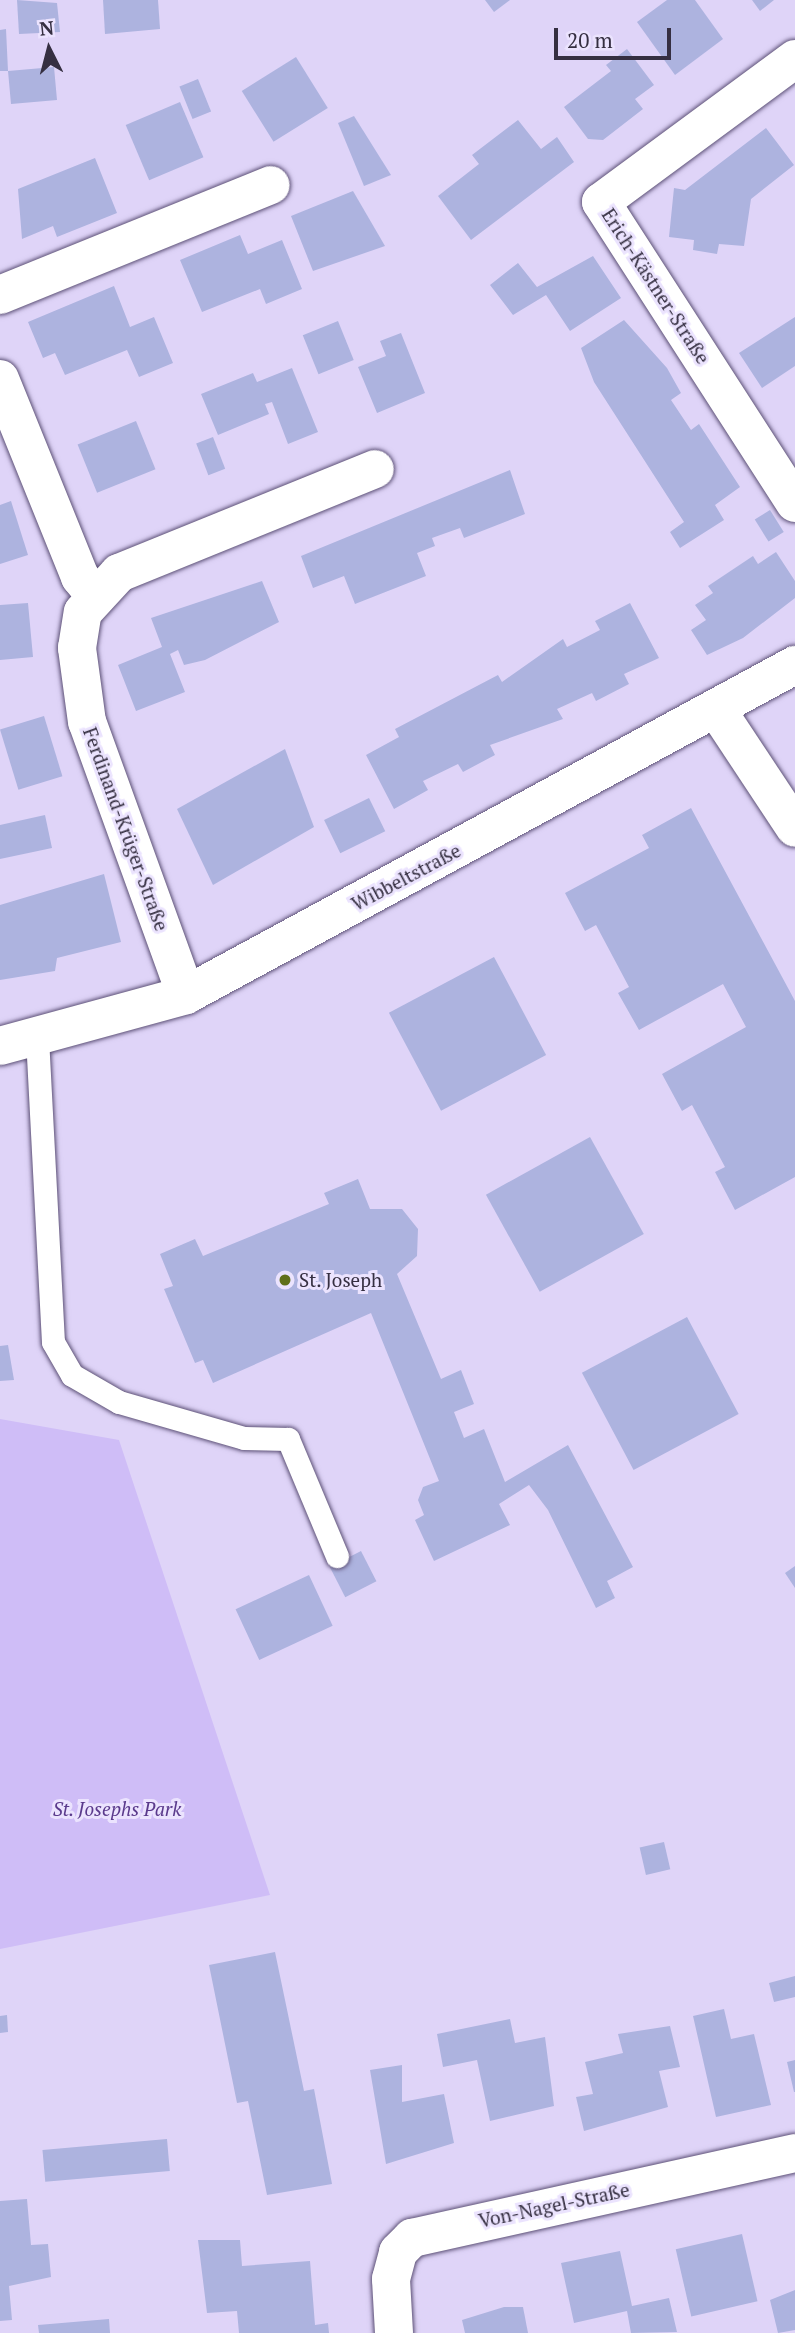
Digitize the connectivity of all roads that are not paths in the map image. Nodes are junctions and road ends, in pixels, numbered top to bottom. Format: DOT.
graph roads {
  1 [pos="795,59"];
  2 [pos="271,185"];
  3 [pos="0,295"];
  4 [pos="0,379"];
  5 [pos="375,469"];
  6 [pos="795,503"];
  7 [pos="96,597"];
  8 [pos="795,665"];
  9 [pos="717,710"];
  10 [pos="795,828"];
  11 [pos="186,995"];
  12 [pos="37,1037"];
  13 [pos="0,1046"];
  14 [pos="337,1556"];
  15 [pos="795,2153"];
  16 [pos="394,2333"];
  1 -- 6 [label="street, Erich-Kästner-Straße"];
  2 -- 3 [label="street"];
  4 -- 7 [label="street"];
  5 -- 7 [label="street, Ferdinand-Krüger-Straße"];
  7 -- 11 [label="street, Ferdinand-Krüger-Straße"];
  8 -- 9 [label="street, Wibbeltstraße"];
  9 -- 10 [label="street"];
  9 -- 11 [label="street, Wibbeltstraße"];
  11 -- 12 [label="street, Wibbeltstraße"];
  12 -- 13 [label="street, Wibbeltstraße"];
  12 -- 14 [label="lane"];
  15 -- 16 [label="street, Von-Nagel-Straße"];
}
